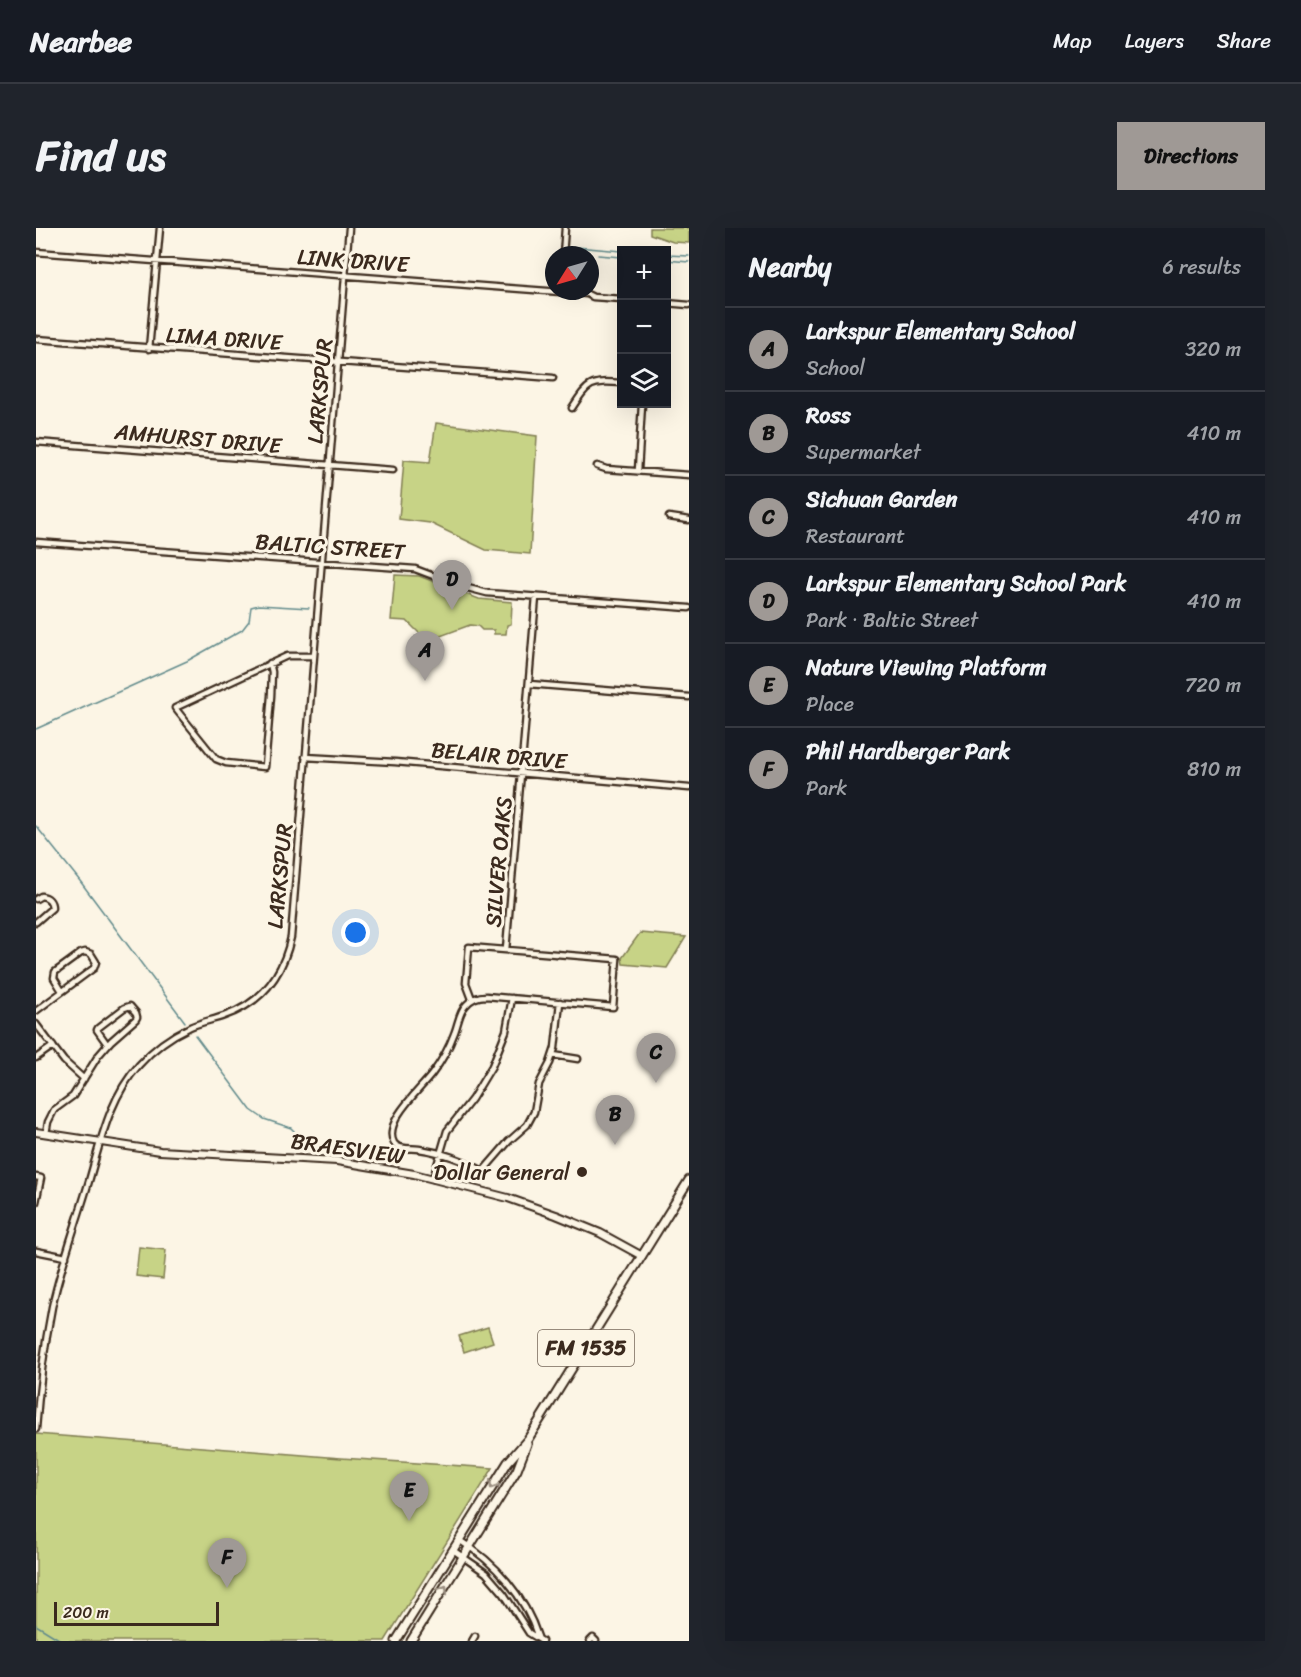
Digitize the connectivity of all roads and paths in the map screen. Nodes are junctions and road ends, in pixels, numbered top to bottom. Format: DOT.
graph roads {
  1 [pos="160,228"];
  2 [pos="349,228"];
  3 [pos="565,228"];
  4 [pos="564,246"];
  5 [pos="36,252"];
  6 [pos="157,261"];
  7 [pos="345,276"];
  8 [pos="545,290"];
  9 [pos="599,296"];
  10 [pos="617,298"];
  11 [pos="671,303"];
  12 [pos="689,305"];
  13 [pos="36,339"];
  14 [pos="149,349"];
  15 [pos="338,363"];
  16 [pos="553,378"];
  17 [pos="617,383"];
  18 [pos="572,408"];
  19 [pos="642,408"];
  20 [pos="36,442"];
  21 [pos="330,465"];
  22 [pos="597,466"];
  23 [pos="393,470"];
  24 [pos="638,471"];
  25 [pos="689,475"];
  26 [pos="669,517"];
  27 [pos="689,520"];
  28 [pos="36,542"];
  29 [pos="321,562"];
  30 [pos="536,597"];
  31 [pos="689,608"];
  32 [pos="314,656"];
  33 [pos="270,663"];
  34 [pos="529,684"];
  35 [pos="689,697"];
  36 [pos="305,757"];
  37 [pos="522,775"];
  38 [pos="689,788"];
  39 [pos="36,899"];
  40 [pos="36,922"];
  41 [pos="507,950"];
  42 [pos="62,991"];
  43 [pos="512,998"];
  44 [pos="472,999"];
  45 [pos="560,1002"];
  46 [pos="36,1011"];
  47 [pos="36,1024"];
  48 [pos="107,1044"];
  49 [pos="53,1046"];
  50 [pos="553,1055"];
  51 [pos="36,1058"];
  52 [pos="578,1059"];
  53 [pos="84,1079"];
  54 [pos="36,1132"];
  55 [pos="46,1133"];
  56 [pos="101,1142"];
  57 [pos="441,1154"];
  58 [pos="38,1178"];
  59 [pos="433,1179"];
  60 [pos="689,1180"];
  61 [pos="36,1202"];
  62 [pos="36,1251"];
  63 [pos="642,1256"];
  64 [pos="66,1257"];
  65 [pos="36,1429"];
  66 [pos="528,1439"];
  67 [pos="459,1540"];
  68 [pos="470,1547"];
  69 [pos="453,1550"];
  70 [pos="464,1557"];
  71 [pos="512,1588"];
  72 [pos="504,1594"];
  73 [pos="539,1640"];
  74 [pos="396,1641"];
  75 [pos="411,1641"];
  1 -- 6 [label="street"];
  2 -- 7 [label="street, LARKSPUR"];
  3 -- 4 [label="street"];
  5 -- 6 [label="street, LINK DRIVE"];
  6 -- 7 [label="street, LINK DRIVE"];
  6 -- 14 [label="street"];
  7 -- 8 [label="street, LINK DRIVE"];
  7 -- 15 [label="street, LARKSPUR"];
  9 -- 10 [label="street, LINK DRIVE"];
  11 -- 12 [label="street"];
  13 -- 14 [label="street, LIMA DRIVE"];
  14 -- 15 [label="street, LIMA DRIVE"];
  15 -- 16 [label="street, LIMA DRIVE"];
  15 -- 21 [label="street, LARKSPUR"];
  17 -- 18 [label="street"];
  19 -- 24 [label="street"];
  20 -- 21 [label="street, AMHURST DRIVE"];
  21 -- 23 [label="street, AMHURST DRIVE"];
  21 -- 29 [label="street, LARKSPUR"];
  22 -- 24 [label="street"];
  24 -- 25 [label="street"];
  26 -- 27 [label="street"];
  28 -- 29 [label="street, BALTIC STREET"];
  29 -- 30 [label="street, BALTIC STREET"];
  29 -- 32 [label="street, LARKSPUR"];
  30 -- 31 [label="street, BALTIC STREET"];
  30 -- 34 [label="street, SILVER OAKS"];
  32 -- 33 [label="street"];
  32 -- 36 [label="street, LARKSPUR"];
  33 -- 33 [label="street"];
  34 -- 35 [label="street"];
  34 -- 37 [label="street, SILVER OAKS"];
  36 -- 37 [label="street, BELAIR DRIVE"];
  36 -- 56 [label="street, LARKSPUR"];
  37 -- 38 [label="street, BELAIR DRIVE"];
  37 -- 41 [label="street, SILVER OAKS"];
  39 -- 40 [label="street"];
  41 -- 44 [label="street"];
  41 -- 45 [label="street"];
  42 -- 42 [label="street"];
  42 -- 46 [label="street"];
  43 -- 44 [label="street"];
  43 -- 45 [label="street"];
  43 -- 57 [label="street"];
  44 -- 57 [label="street"];
  45 -- 50 [label="street"];
  47 -- 49 [label="street"];
  48 -- 48 [label="street"];
  48 -- 53 [label="street"];
  49 -- 51 [label="street"];
  49 -- 53 [label="street"];
  50 -- 52 [label="street"];
  50 -- 57 [label="street"];
  53 -- 55 [label="street"];
  54 -- 55 [label="street, BRAESVIEW"];
  55 -- 56 [label="street, BRAESVIEW"];
  56 -- 59 [label="street, BRAESVIEW"];
  56 -- 64 [label="street, LARKSPUR"];
  57 -- 59 [label="street"];
  58 -- 61 [label="street"];
  59 -- 63 [label="street, BRAESVIEW"];
  60 -- 63 [label="main road, FM 1535"];
  62 -- 64 [label="street"];
  63 -- 66 [label="main road, FM 1535"];
  64 -- 65 [label="street, LARKSPUR"];
  66 -- 67 [label="main road, FM 1535, one-way"];
  66 -- 68 [label="main road, FM 1535"];
  67 -- 68 [label="street"];
  67 -- 69 [label="main road, FM 1535"];
  68 -- 70 [label="main road, FM 1535"];
  68 -- 71 [label="street"];
  69 -- 70 [label="street"];
  69 -- 74 [label="main road, FM 1535"];
  70 -- 72 [label="street"];
  75 -- 70 [label="main road, FM 1535, one-way"];
  71 -- 72 [label="street"];
  71 -- 73 [label="street"];
  72 -- 73 [label="street"];
}
